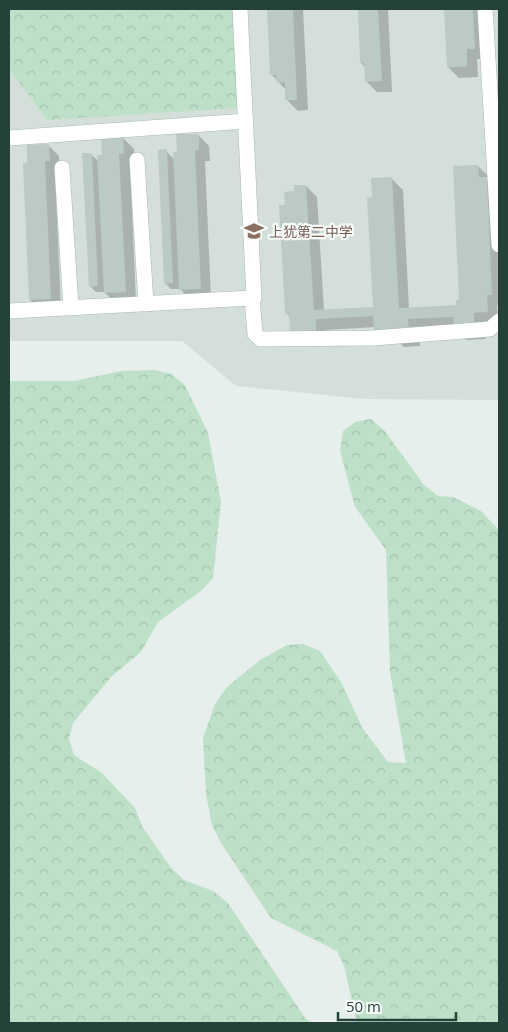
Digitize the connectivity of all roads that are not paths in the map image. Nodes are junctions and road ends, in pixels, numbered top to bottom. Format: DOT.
graph roads {
  1 [pos="240,9"];
  2 [pos="485,9"];
  3 [pos="246,121"];
  4 [pos="9,138"];
  5 [pos="137,160"];
  6 [pos="62,168"];
  7 [pos="499,245"];
  8 [pos="252,298"];
  9 [pos="146,304"];
  10 [pos="71,308"];
  11 [pos="9,311"];
  12 [pos="499,321"];
  1 -- 3 [label="street"];
  2 -- 7 [label="street"];
  3 -- 4 [label="street"];
  3 -- 8 [label="street"];
  5 -- 9 [label="street"];
  6 -- 10 [label="street"];
  8 -- 9 [label="street"];
  8 -- 12 [label="street"];
  9 -- 10 [label="street"];
  10 -- 11 [label="street"];
}
